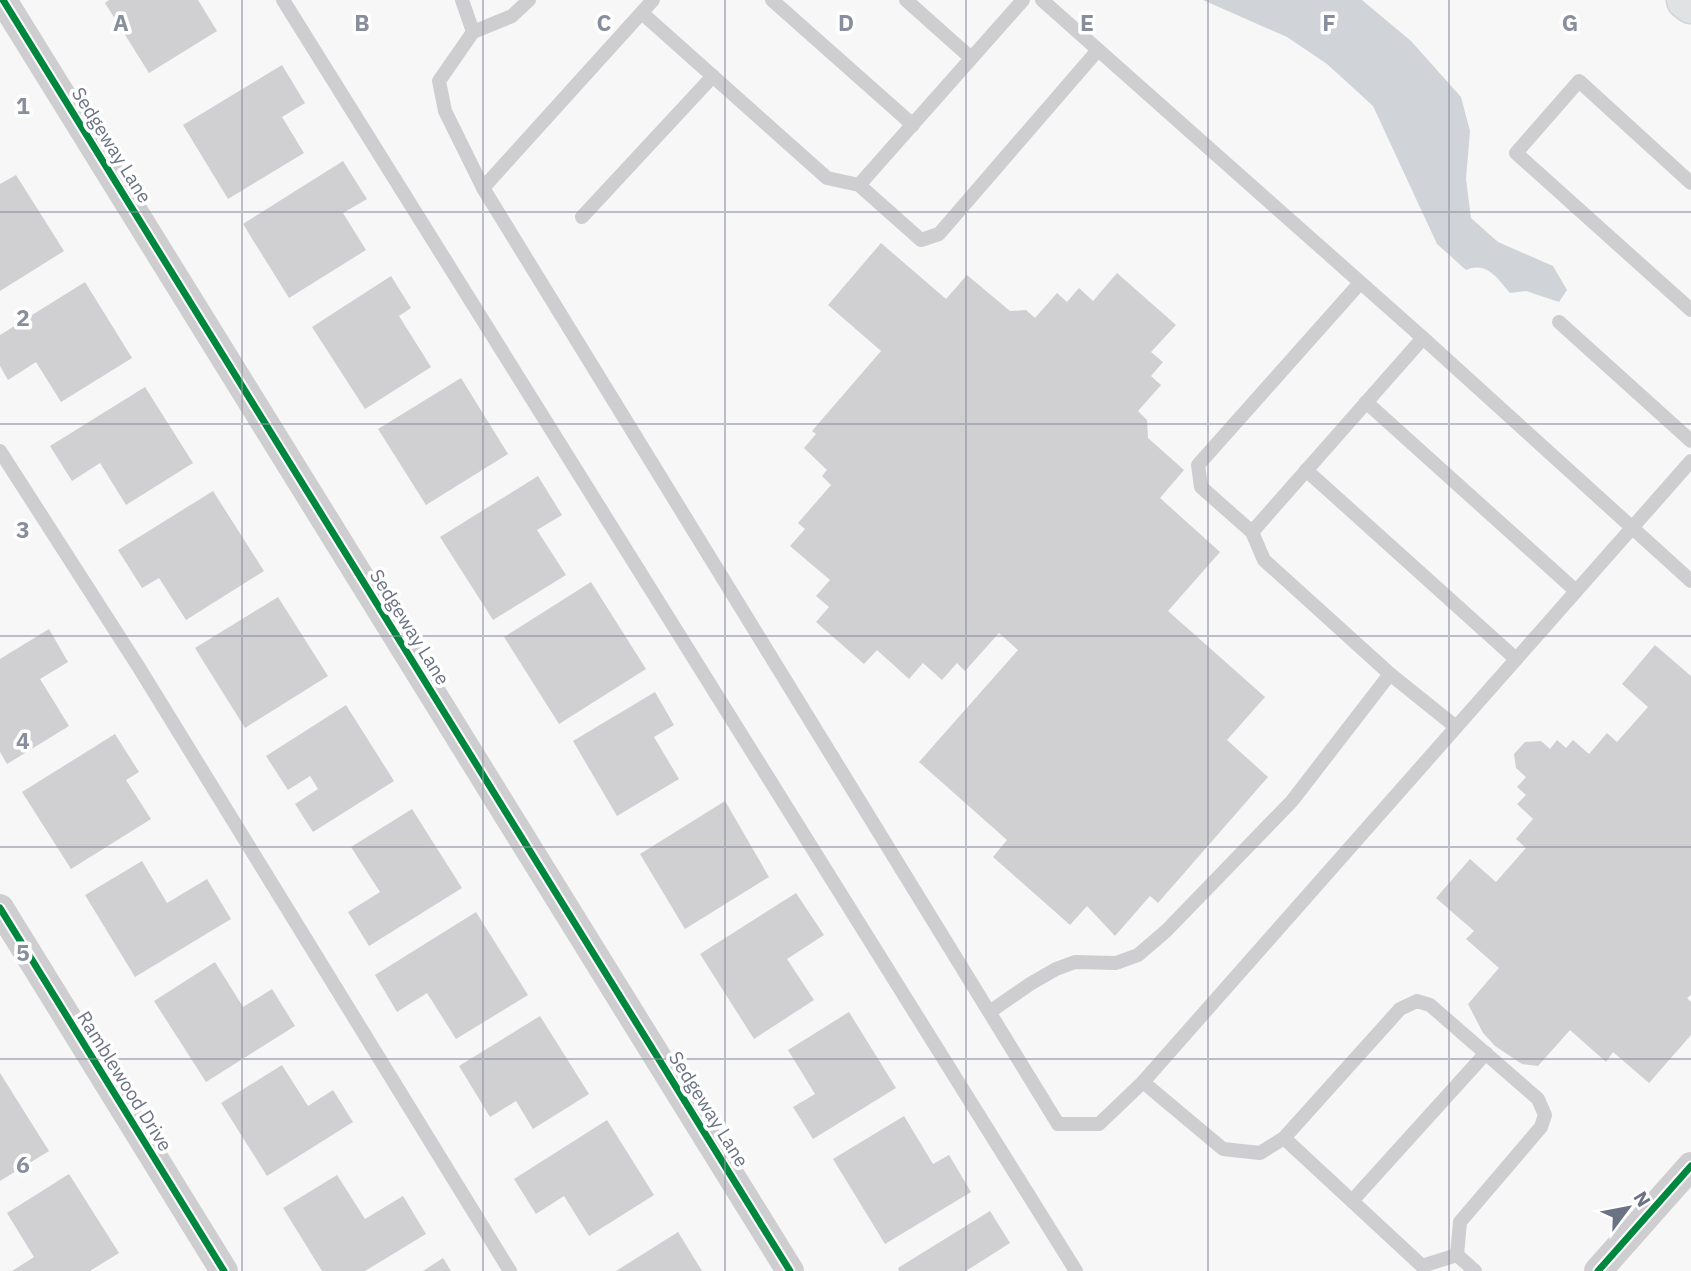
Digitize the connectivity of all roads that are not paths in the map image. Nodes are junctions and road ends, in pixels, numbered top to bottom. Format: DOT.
graph roads {
  1 [pos="3,0"];
  2 [pos="283,0"];
  3 [pos="462,0"];
  4 [pos="529,0"];
  5 [pos="653,0"];
  6 [pos="772,0"];
  7 [pos="906,0"];
  8 [pos="1023,0"];
  9 [pos="1042,0"];
  10 [pos="1686,0"];
  11 [pos="1691,4"];
  12 [pos="642,13"];
  13 [pos="473,32"];
  14 [pos="1098,50"];
  15 [pos="971,58"];
  16 [pos="713,75"];
  17 [pos="913,125"];
  18 [pos="1691,183"];
  19 [pos="859,185"];
  20 [pos="483,188"];
  21 [pos="582,217"];
  22 [pos="1360,282"];
  23 [pos="1691,310"];
  24 [pos="1559,322"];
  25 [pos="1423,338"];
  26 [pos="1366,402"];
  27 [pos="1691,441"];
  28 [pos="0,451"];
  29 [pos="1691,461"];
  30 [pos="1307,470"];
  31 [pos="1632,530"];
  32 [pos="1252,532"];
  33 [pos="1691,581"];
  34 [pos="1576,591"];
  35 [pos="1516,659"];
  36 [pos="1390,674"];
  37 [pos="1456,727"];
  38 [pos="0,908"];
  39 [pos="991,1011"];
  40 [pos="1486,1053"];
  41 [pos="1143,1082"];
  42 [pos="1284,1138"];
  43 [pos="1691,1166"];
  44 [pos="1353,1201"];
  45 [pos="1457,1255"];
  46 [pos="1420,1268"];
  47 [pos="224,1271"];
  48 [pos="510,1271"];
  49 [pos="790,1271"];
  50 [pos="1076,1271"];
  51 [pos="1475,1271"];
  52 [pos="1598,1271"];
  1 -- 49 [label="street, Sedgeway Lane"];
  2 -- 50 [label="lane"];
  3 -- 13 [label="lane"];
  4 -- 13 [label="lane"];
  5 -- 12 [label="lane"];
  6 -- 17 [label="lane"];
  7 -- 15 [label="lane"];
  8 -- 15 [label="lane"];
  9 -- 14 [label="lane"];
  10 -- 11 [label="main road"];
  12 -- 16 [label="lane"];
  12 -- 20 [label="lane"];
  13 -- 20 [label="lane"];
  14 -- 19 [label="lane"];
  14 -- 22 [label="lane"];
  15 -- 17 [label="lane"];
  16 -- 19 [label="lane"];
  16 -- 21 [label="lane"];
  17 -- 19 [label="lane"];
  18 -- 23 [label="lane"];
  20 -- 39 [label="lane"];
  22 -- 25 [label="lane"];
  22 -- 32 [label="lane"];
  24 -- 27 [label="lane"];
  25 -- 26 [label="lane"];
  25 -- 31 [label="lane"];
  26 -- 30 [label="lane"];
  26 -- 34 [label="lane"];
  28 -- 48 [label="lane"];
  29 -- 31 [label="lane"];
  30 -- 32 [label="lane"];
  30 -- 35 [label="lane"];
  31 -- 33 [label="lane"];
  31 -- 34 [label="lane"];
  32 -- 36 [label="lane"];
  34 -- 35 [label="lane"];
  35 -- 37 [label="lane"];
  36 -- 37 [label="lane"];
  36 -- 39 [label="lane"];
  37 -- 41 [label="lane"];
  38 -- 47 [label="street, Ramblewood Drive"];
  39 -- 41 [label="lane"];
  40 -- 42 [label="lane"];
  40 -- 44 [label="lane"];
  40 -- 45 [label="lane"];
  41 -- 42 [label="lane"];
  42 -- 44 [label="lane"];
  43 -- 52 [label="street"];
  44 -- 46 [label="lane"];
  45 -- 46 [label="lane"];
  45 -- 51 [label="lane"];
}
